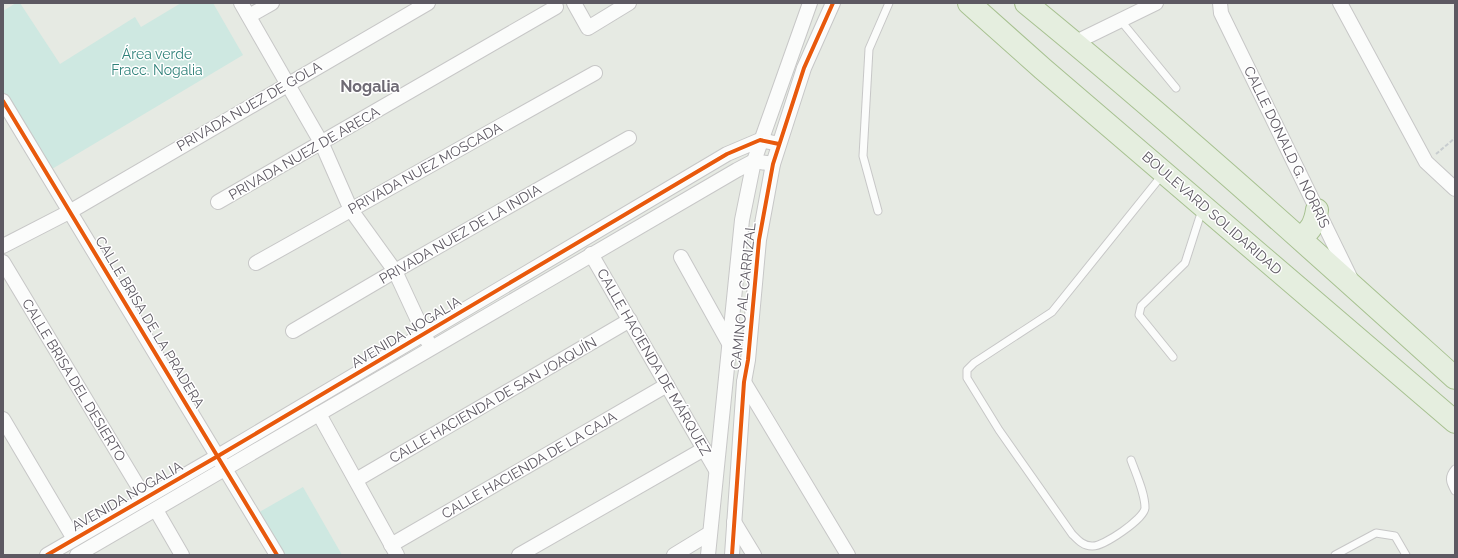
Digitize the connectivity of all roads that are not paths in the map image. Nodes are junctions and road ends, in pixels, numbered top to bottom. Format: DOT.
graph roads {
  1 [pos="242,3"];
  2 [pos="272,3"];
  3 [pos="428,3"];
  4 [pos="574,3"];
  5 [pos="629,3"];
  6 [pos="810,3"];
  7 [pos="833,3"];
  8 [pos="889,3"];
  9 [pos="969,3"];
  10 [pos="1026,3"];
  11 [pos="1156,3"];
  12 [pos="1220,3"];
  13 [pos="1340,3"];
  14 [pos="556,7"];
  15 [pos="249,16"];
  16 [pos="1121,21"];
  17 [pos="1074,43"];
  18 [pos="595,73"];
  19 [pos="288,83"];
  20 [pos="1176,88"];
  21 [pos="3,101"];
  22 [pos="629,138"];
  23 [pos="760,140"];
  24 [pos="322,144"];
  25 [pos="779,144"];
  26 [pos="754,161"];
  27 [pos="773,164"];
  28 [pos="1164,173"];
  29 [pos="1455,189"];
  30 [pos="218,202"];
  31 [pos="1203,206"];
  32 [pos="351,210"];
  33 [pos="1317,210"];
  34 [pos="71,211"];
  35 [pos="878,211"];
  36 [pos="1300,238"];
  37 [pos="3,246"];
  38 [pos="591,254"];
  39 [pos="681,257"];
  40 [pos="3,262"];
  41 [pos="256,263"];
  42 [pos="395,271"];
  43 [pos="1357,290"];
  44 [pos="630,320"];
  45 [pos="293,331"];
  46 [pos="424,334"];
  47 [pos="730,345"];
  48 [pos="431,348"];
  49 [pos="1173,357"];
  50 [pos="1455,378"];
  51 [pos="744,382"];
  52 [pos="667,385"];
  53 [pos="319,414"];
  54 [pos="3,419"];
  55 [pos="1455,422"];
  56 [pos="704,449"];
  57 [pos="1131,460"];
  58 [pos="222,462"];
  59 [pos="1455,469"];
  60 [pos="716,470"];
  61 [pos="356,480"];
  62 [pos="1455,491"];
  63 [pos="145,498"];
  64 [pos="156,510"];
  65 [pos="734,522"];
  66 [pos="710,532"];
  67 [pos="74,539"];
  68 [pos="394,550"];
  69 [pos="82,554"];
  70 [pos="47,555"];
  71 [pos="182,555"];
  72 [pos="277,555"];
  73 [pos="519,555"];
  74 [pos="674,555"];
  75 [pos="708,555"];
  76 [pos="732,555"];
  77 [pos="754,555"];
  78 [pos="848,555"];
  79 [pos="1335,555"];
  80 [pos="1406,555"];
  1 -- 15 [label="street"];
  2 -- 15 [label="street"];
  3 -- 19 [label="street, PRIVADA NUEZ DE GOLA"];
  4 -- 5 [label="street"];
  6 -- 23 [label="street, CAMINO AL CARRIZAL"];
  7 -- 25 [label="street, CAMINO AL CARRIZAL"];
  8 -- 35 [label="lane"];
  9 -- 28 [label="highway, BOULEVARD SOLIDARIDAD"];
  10 -- 17 [label="highway"];
  11 -- 16 [label="street"];
  12 -- 33 [label="street, CALLE DONALD G. NORRIS"];
  13 -- 29 [label="street"];
  14 -- 24 [label="street, PRIVADA NUEZ DE ARECA"];
  15 -- 19 [label="street"];
  16 -- 17 [label="street"];
  16 -- 20 [label="lane"];
  17 -- 36 [label="highway"];
  18 -- 32 [label="street, PRIVADA NUEZ MOSCADA"];
  19 -- 24 [label="street"];
  19 -- 34 [label="street, PRIVADA NUEZ DE GOLA"];
  21 -- 34 [label="street, CALLE BRISA DE LA PRADERA"];
  22 -- 42 [label="street, PRIVADA NUEZ DE LA INDIA"];
  23 -- 25 [label="street"];
  23 -- 26 [label="street, CAMINO AL CARRIZAL"];
  23 -- 46 [label="street, AVENIDA NOGALIA"];
  24 -- 30 [label="street, PRIVADA NUEZ DE ARECA"];
  24 -- 32 [label="street"];
  25 -- 27 [label="street, CAMINO AL CARRIZAL"];
  26 -- 27 [label="street"];
  26 -- 38 [label="street, AVENIDA NOGALIA"];
  26 -- 47 [label="street, CAMINO AL CARRIZAL"];
  27 -- 51 [label="street, CAMINO AL CARRIZAL"];
  28 -- 31 [label="highway, BOULEVARD SOLIDARIDAD"];
  28 -- 57 [label="lane"];
  31 -- 49 [label="lane"];
  31 -- 55 [label="highway, BOULEVARD SOLIDARIDAD"];
  32 -- 41 [label="street, PRIVADA NUEZ MOSCADA"];
  32 -- 42 [label="street"];
  33 -- 36 [label="highway"];
  33 -- 43 [label="street, CALLE DONALD G. NORRIS"];
  34 -- 37 [label="street, PRIVADA NUEZ DE GOLA"];
  34 -- 58 [label="street, CALLE BRISA DE LA PRADERA"];
  36 -- 43 [label="highway"];
  38 -- 44 [label="street, CALLE HACIENDA DE MÁRQUEZ"];
  38 -- 48 [label="street, AVENIDA NOGALIA"];
  39 -- 47 [label="street"];
  40 -- 63 [label="street, CALLE BRISA DEL DESIERTO"];
  42 -- 45 [label="street, PRIVADA NUEZ DE LA INDIA"];
  42 -- 46 [label="street"];
  43 -- 50 [label="highway"];
  44 -- 52 [label="street, CALLE HACIENDA DE MÁRQUEZ"];
  44 -- 61 [label="street, CALLE HACIENDA DE SAN JOAQUÍN"];
  46 -- 48 [label="street"];
  46 -- 58 [label="street, AVENIDA NOGALIA"];
  47 -- 60 [label="street, CAMINO AL CARRIZAL"];
  48 -- 53 [label="street, AVENIDA NOGALIA"];
  51 -- 65 [label="street, CAMINO AL CARRIZAL"];
  51 -- 78 [label="street"];
  52 -- 56 [label="street, CALLE HACIENDA DE MÁRQUEZ"];
  52 -- 68 [label="street, CALLE HACIENDA DE LA CAJA"];
  53 -- 58 [label="street, AVENIDA NOGALIA"];
  53 -- 61 [label="street"];
  54 -- 67 [label="street"];
  56 -- 60 [label="street, CALLE HACIENDA DE MÁRQUEZ"];
  56 -- 73 [label="street"];
  58 -- 63 [label="street, AVENIDA NOGALIA"];
  58 -- 64 [label="street, AVENIDA NOGALIA"];
  58 -- 72 [label="street, CALLE BRISA DE LA PRADERA"];
  59 -- 62 [label="lane"];
  60 -- 66 [label="street, CAMINO AL CARRIZAL"];
  61 -- 68 [label="street"];
  63 -- 67 [label="street, AVENIDA NOGALIA"];
  64 -- 69 [label="street, AVENIDA NOGALIA"];
  64 -- 71 [label="street"];
  65 -- 76 [label="street, CAMINO AL CARRIZAL"];
  65 -- 77 [label="street"];
  66 -- 74 [label="street"];
  66 -- 75 [label="street, CAMINO AL CARRIZAL"];
  67 -- 70 [label="street, AVENIDA NOGALIA"];
  79 -- 80 [label="lane"];
}
